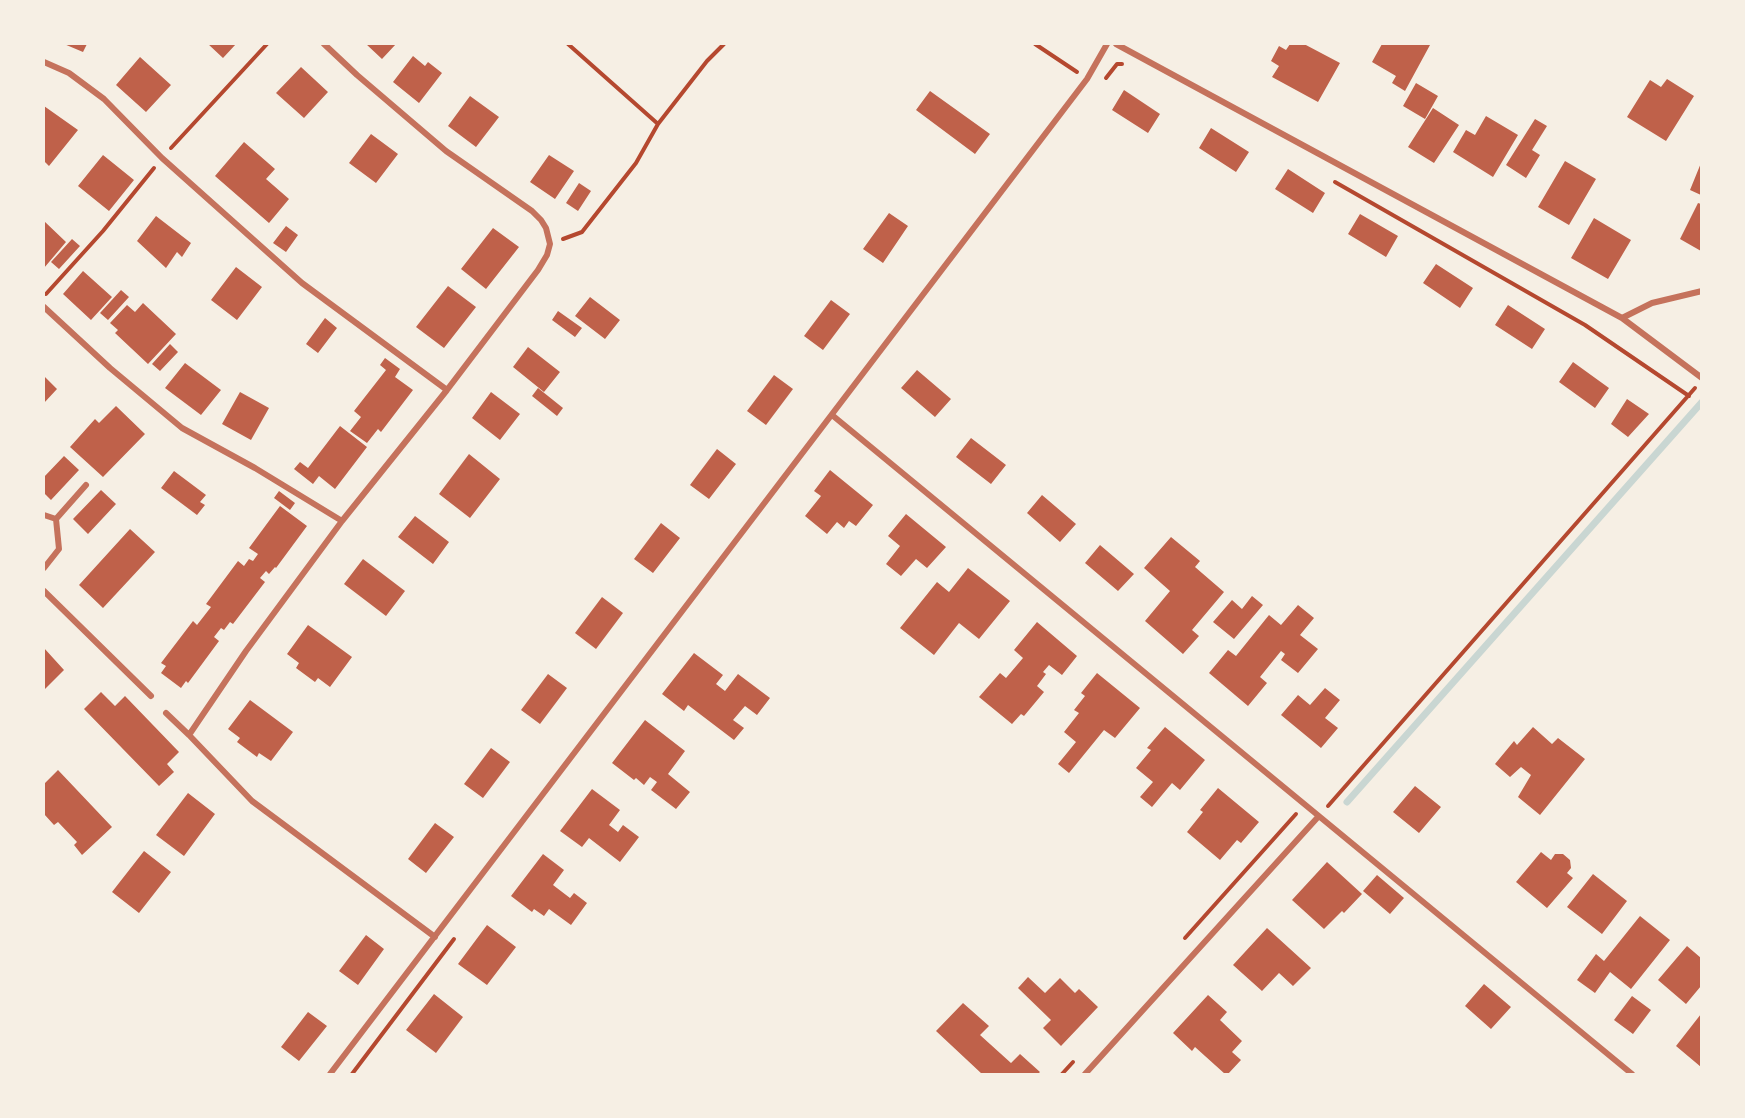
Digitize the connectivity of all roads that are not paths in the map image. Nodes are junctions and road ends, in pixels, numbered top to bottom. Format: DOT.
graph roads {
  1 [pos="324,44"];
  2 [pos="1107,44"];
  3 [pos="1116,44"];
  4 [pos="44,62"];
  5 [pos="1701,291"];
  6 [pos="44,307"];
  7 [pos="1622,318"];
  8 [pos="1701,379"];
  9 [pos="447,390"];
  10 [pos="832,415"];
  11 [pos="86,486"];
  12 [pos="44,515"];
  13 [pos="56,519"];
  14 [pos="342,521"];
  15 [pos="44,568"];
  16 [pos="44,591"];
  17 [pos="151,696"];
  18 [pos="166,713"];
  19 [pos="189,735"];
  20 [pos="1318,817"];
  21 [pos="435,937"];
  22 [pos="330,1074"];
  23 [pos="1085,1074"];
  24 [pos="1632,1074"];
  1 -- 9 [label="street"];
  2 -- 10 [label="street"];
  3 -- 7 [label="street"];
  4 -- 9 [label="street"];
  5 -- 7 [label="street"];
  6 -- 14 [label="street"];
  7 -- 8 [label="street"];
  9 -- 14 [label="street"];
  10 -- 20 [label="street"];
  10 -- 21 [label="street"];
  11 -- 13 [label="street"];
  12 -- 13 [label="street"];
  13 -- 15 [label="street"];
  14 -- 19 [label="street"];
  16 -- 17 [label="street"];
  18 -- 19 [label="street"];
  19 -- 21 [label="street"];
  20 -- 23 [label="street"];
  20 -- 24 [label="street"];
  21 -- 22 [label="street"];
}
